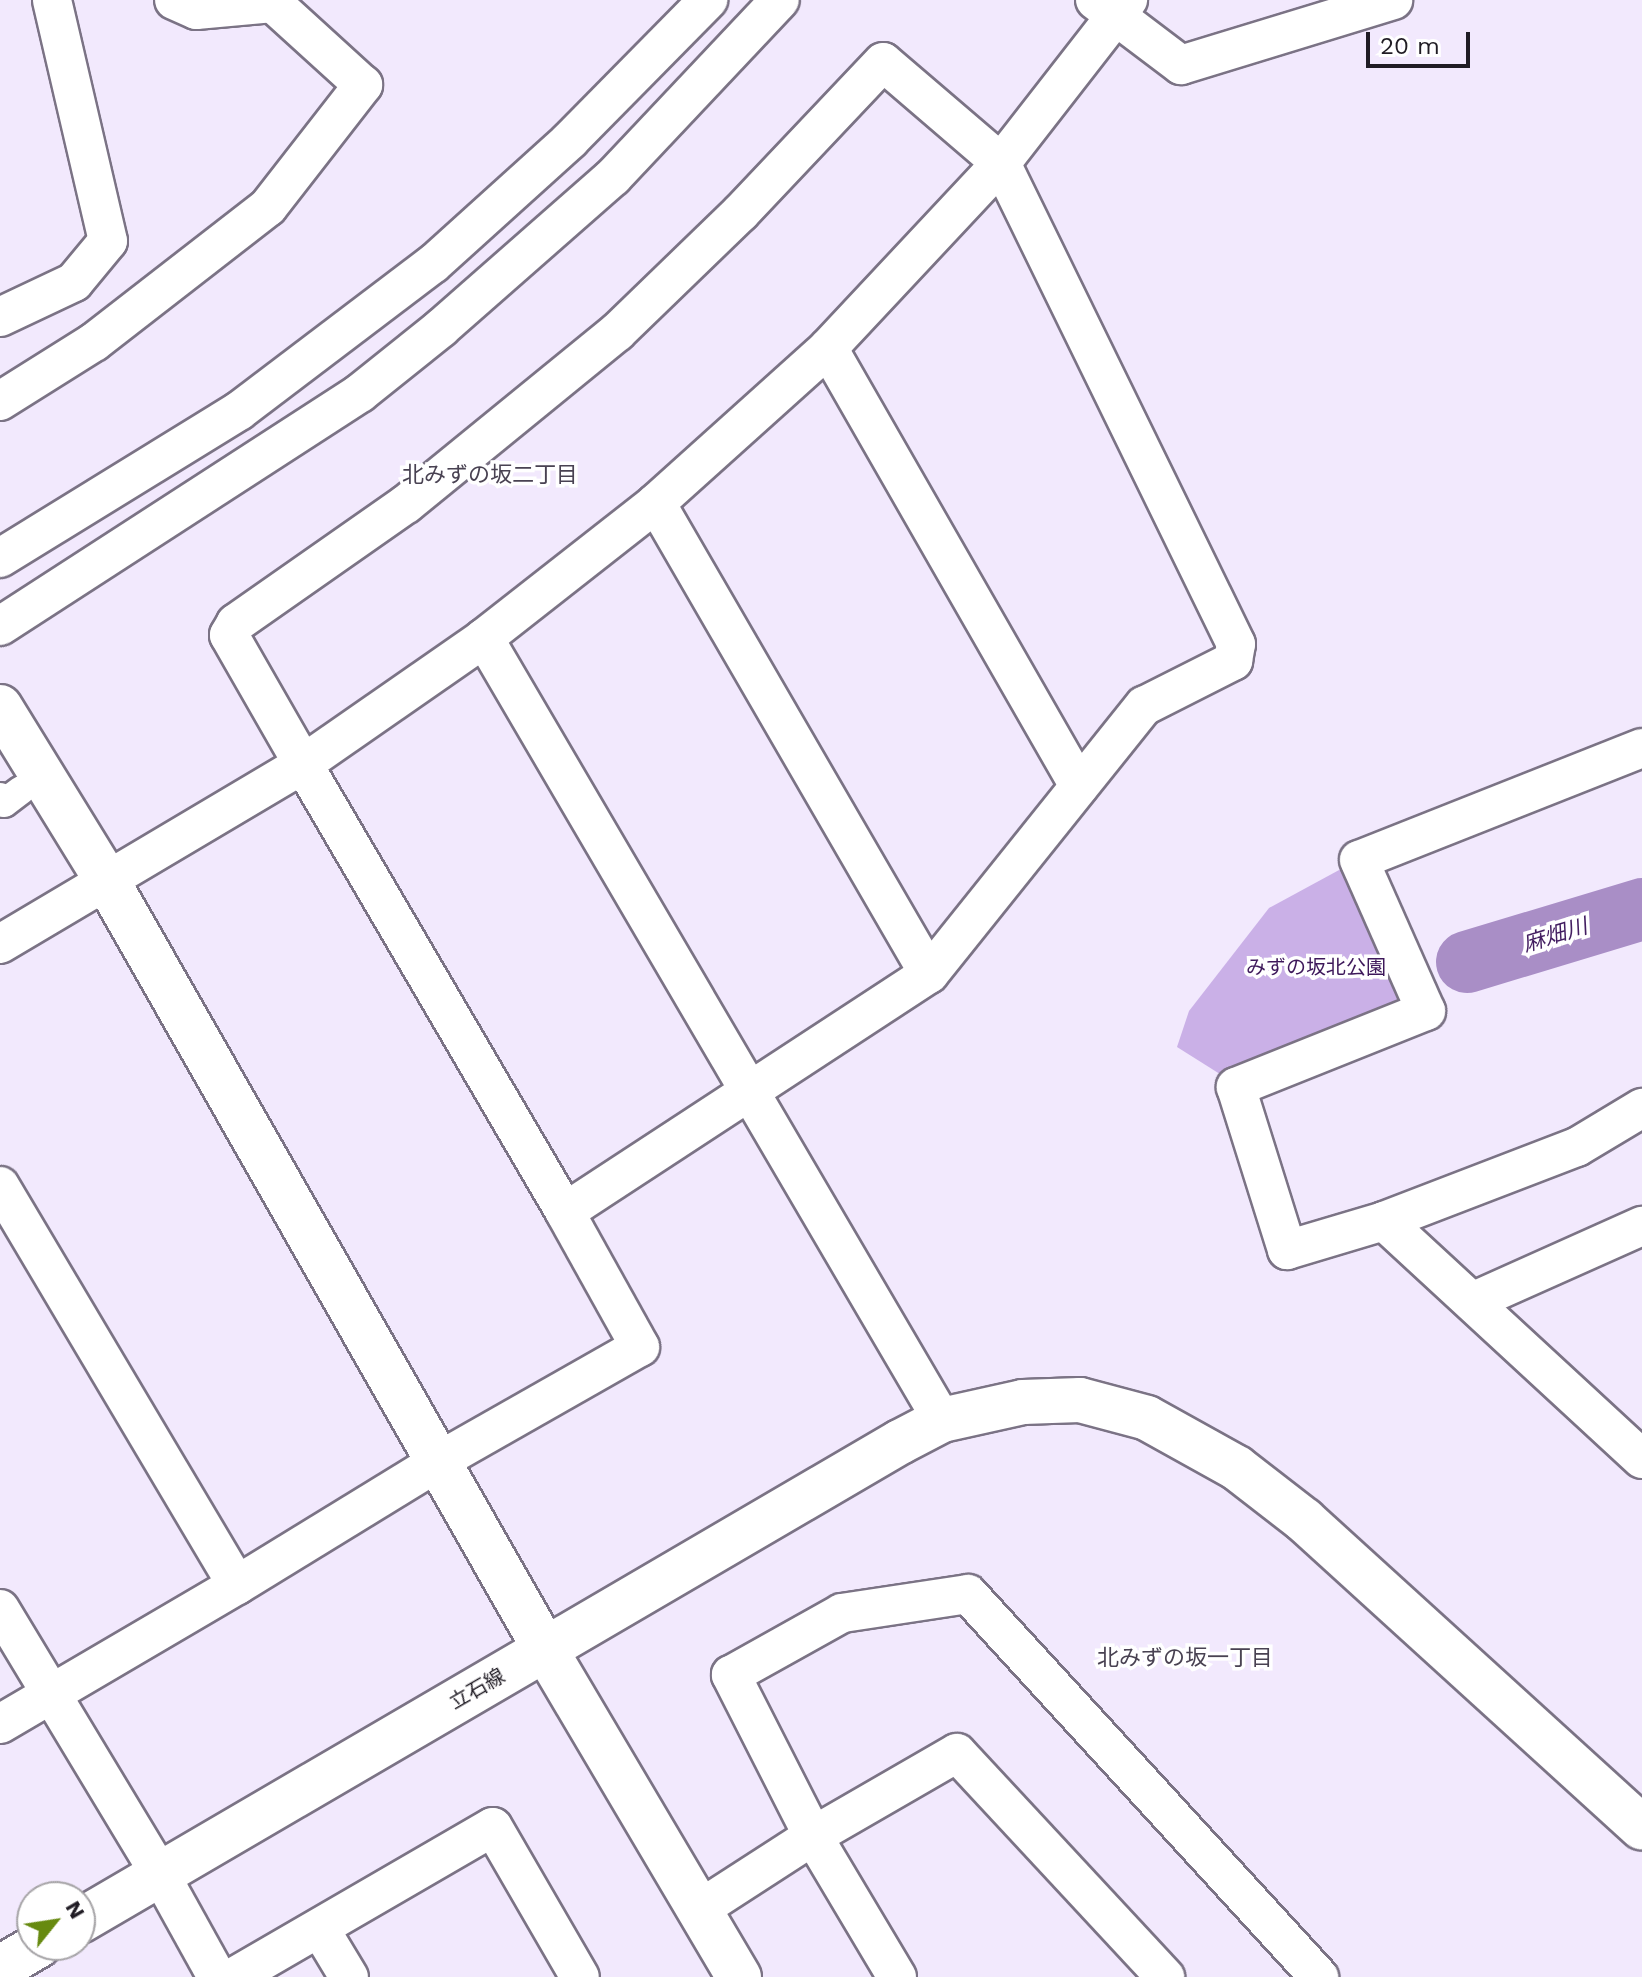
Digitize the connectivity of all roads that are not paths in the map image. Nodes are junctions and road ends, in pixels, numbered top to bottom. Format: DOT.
graph roads {
  1 [pos="52,0"];
  2 [pos="174,0"];
  3 [pos="708,0"];
  4 [pos="780,0"];
  5 [pos="1393,0"];
  6 [pos="1113,6"];
  7 [pos="1001,163"];
  8 [pos="0,317"];
  9 [pos="828,348"];
  10 [pos="0,401"];
  11 [pos="656,503"];
  12 [pos="3,551"];
  13 [pos="0,626"];
  14 [pos="484,638"];
  15 [pos="0,707"];
  16 [pos="1642,748"];
  17 [pos="303,764"];
  18 [pos="1079,786"];
  19 [pos="106,879"];
  20 [pos="0,944"];
  21 [pos="929,974"];
  22 [pos="748,1093"];
  23 [pos="1642,1108"];
  24 [pos="0,1186"];
  25 [pos="565,1212"];
  26 [pos="1384,1221"];
  27 [pos="1642,1226"];
  28 [pos="1474,1301"];
  29 [pos="942,1420"];
  30 [pos="1642,1459"];
  31 [pos="439,1461"];
  32 [pos="237,1585"];
  33 [pos="0,1609"];
  34 [pos="545,1649"];
  35 [pos="51,1695"];
  36 [pos="0,1724"];
  37 [pos="1642,1828"];
  38 [pos="813,1836"];
  39 [pos="160,1874"];
  40 [pos="700,1909"];
  41 [pos="96,1912"];
  42 [pos="320,1929"];
  43 [pos="217,1977"];
  44 [pos="234,1977"];
  45 [pos="349,1977"];
  46 [pos="580,1977"];
  47 [pos="739,1977"];
  48 [pos="897,1977"];
  49 [pos="1165,1977"];
  50 [pos="1319,1977"];
  1 -- 8 [label="street"];
  2 -- 10 [label="street"];
  3 -- 12 [label="street"];
  4 -- 13 [label="street"];
  5 -- 6 [label="street"];
  6 -- 7 [label="street"];
  7 -- 9 [label="street"];
  7 -- 17 [label="street"];
  7 -- 18 [label="street"];
  9 -- 11 [label="street"];
  9 -- 18 [label="street"];
  11 -- 14 [label="street"];
  11 -- 21 [label="street"];
  14 -- 17 [label="street"];
  14 -- 22 [label="street"];
  15 -- 19 [label="street"];
  16 -- 26 [label="street"];
  17 -- 19 [label="street"];
  17 -- 25 [label="street"];
  18 -- 21 [label="street"];
  19 -- 20 [label="street"];
  19 -- 31 [label="street"];
  21 -- 22 [label="street"];
  22 -- 25 [label="street"];
  22 -- 29 [label="street"];
  23 -- 26 [label="street"];
  24 -- 32 [label="street"];
  25 -- 31 [label="street"];
  26 -- 28 [label="street"];
  27 -- 28 [label="street"];
  28 -- 30 [label="street"];
  29 -- 34 [label="street, 立石線"];
  29 -- 37 [label="street, 立石線"];
  31 -- 32 [label="street"];
  31 -- 34 [label="street"];
  32 -- 35 [label="street"];
  33 -- 35 [label="street"];
  34 -- 39 [label="street, 立石線"];
  34 -- 40 [label="street"];
  35 -- 36 [label="street"];
  35 -- 39 [label="street"];
  38 -- 40 [label="street"];
  38 -- 48 [label="street"];
  38 -- 49 [label="street"];
  38 -- 50 [label="street"];
  39 -- 41 [label="street, 立石線"];
  39 -- 43 [label="street"];
  40 -- 47 [label="street"];
  42 -- 44 [label="street"];
  42 -- 45 [label="street"];
  42 -- 46 [label="street"];
}
